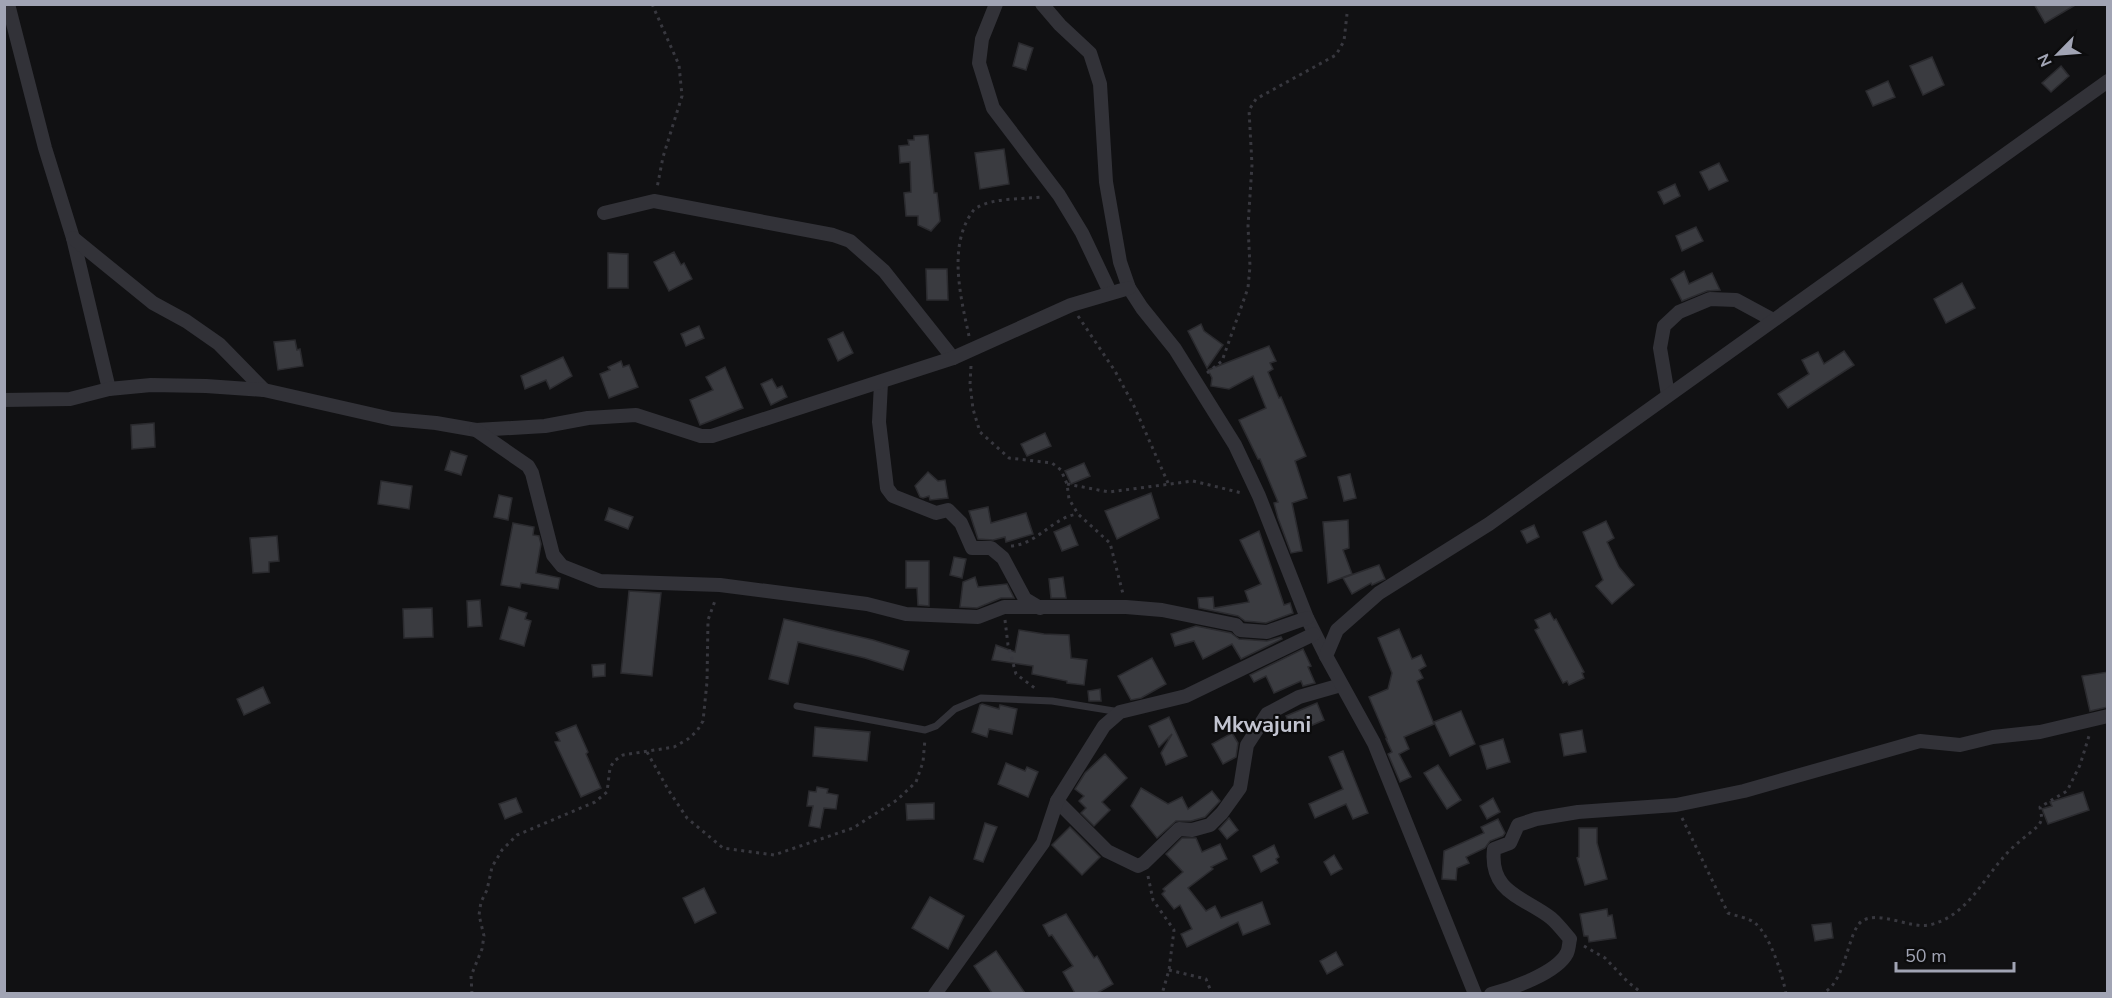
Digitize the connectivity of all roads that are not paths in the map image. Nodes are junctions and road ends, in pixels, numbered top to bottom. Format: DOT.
graph roads {
  1 [pos="8,4"];
  2 [pos="996,4"];
  3 [pos="1042,4"];
  4 [pos="2108,81"];
  5 [pos="604,213"];
  6 [pos="73,238"];
  7 [pos="1129,288"];
  8 [pos="1110,292"];
  9 [pos="1773,320"];
  10 [pos="953,358"];
  11 [pos="881,383"];
  12 [pos="109,389"];
  13 [pos="264,390"];
  14 [pos="1668,395"];
  15 [pos="4,400"];
  16 [pos="476,430"];
  17 [pos="1040,608"];
  18 [pos="1307,618"];
  19 [pos="1314,634"];
  20 [pos="1326,656"];
  21 [pos="1341,685"];
  22 [pos="797,706"];
  23 [pos="1120,712"];
  24 [pos="2101,717"];
  25 [pos="1057,801"];
  26 [pos="935,993"];
  27 [pos="1475,993"];
  28 [pos="1491,993"];
  1 -- 6 [label="street"];
  2 -- 8 [label="street"];
  3 -- 7 [label="street"];
  4 -- 9 [label="street"];
  5 -- 10 [label="street"];
  6 -- 12 [label="street"];
  6 -- 13 [label="street"];
  7 -- 8 [label="street"];
  7 -- 18 [label="street"];
  8 -- 10 [label="street"];
  9 -- 14 [label="street"];
  9 -- 14 [label="street"];
  10 -- 11 [label="street"];
  11 -- 16 [label="street"];
  11 -- 17 [label="street"];
  12 -- 13 [label="street"];
  12 -- 15 [label="street"];
  13 -- 16 [label="street"];
  14 -- 20 [label="street"];
  16 -- 17 [label="street"];
  17 -- 18 [label="street"];
  18 -- 19 [label="street"];
  19 -- 20 [label="street"];
  19 -- 23 [label="street"];
  20 -- 21 [label="street"];
  21 -- 25 [label="street"];
  21 -- 27 [label="street"];
  22 -- 23 [label="lane"];
  23 -- 25 [label="street"];
  24 -- 28 [label="street"];
  25 -- 26 [label="street"];
}
